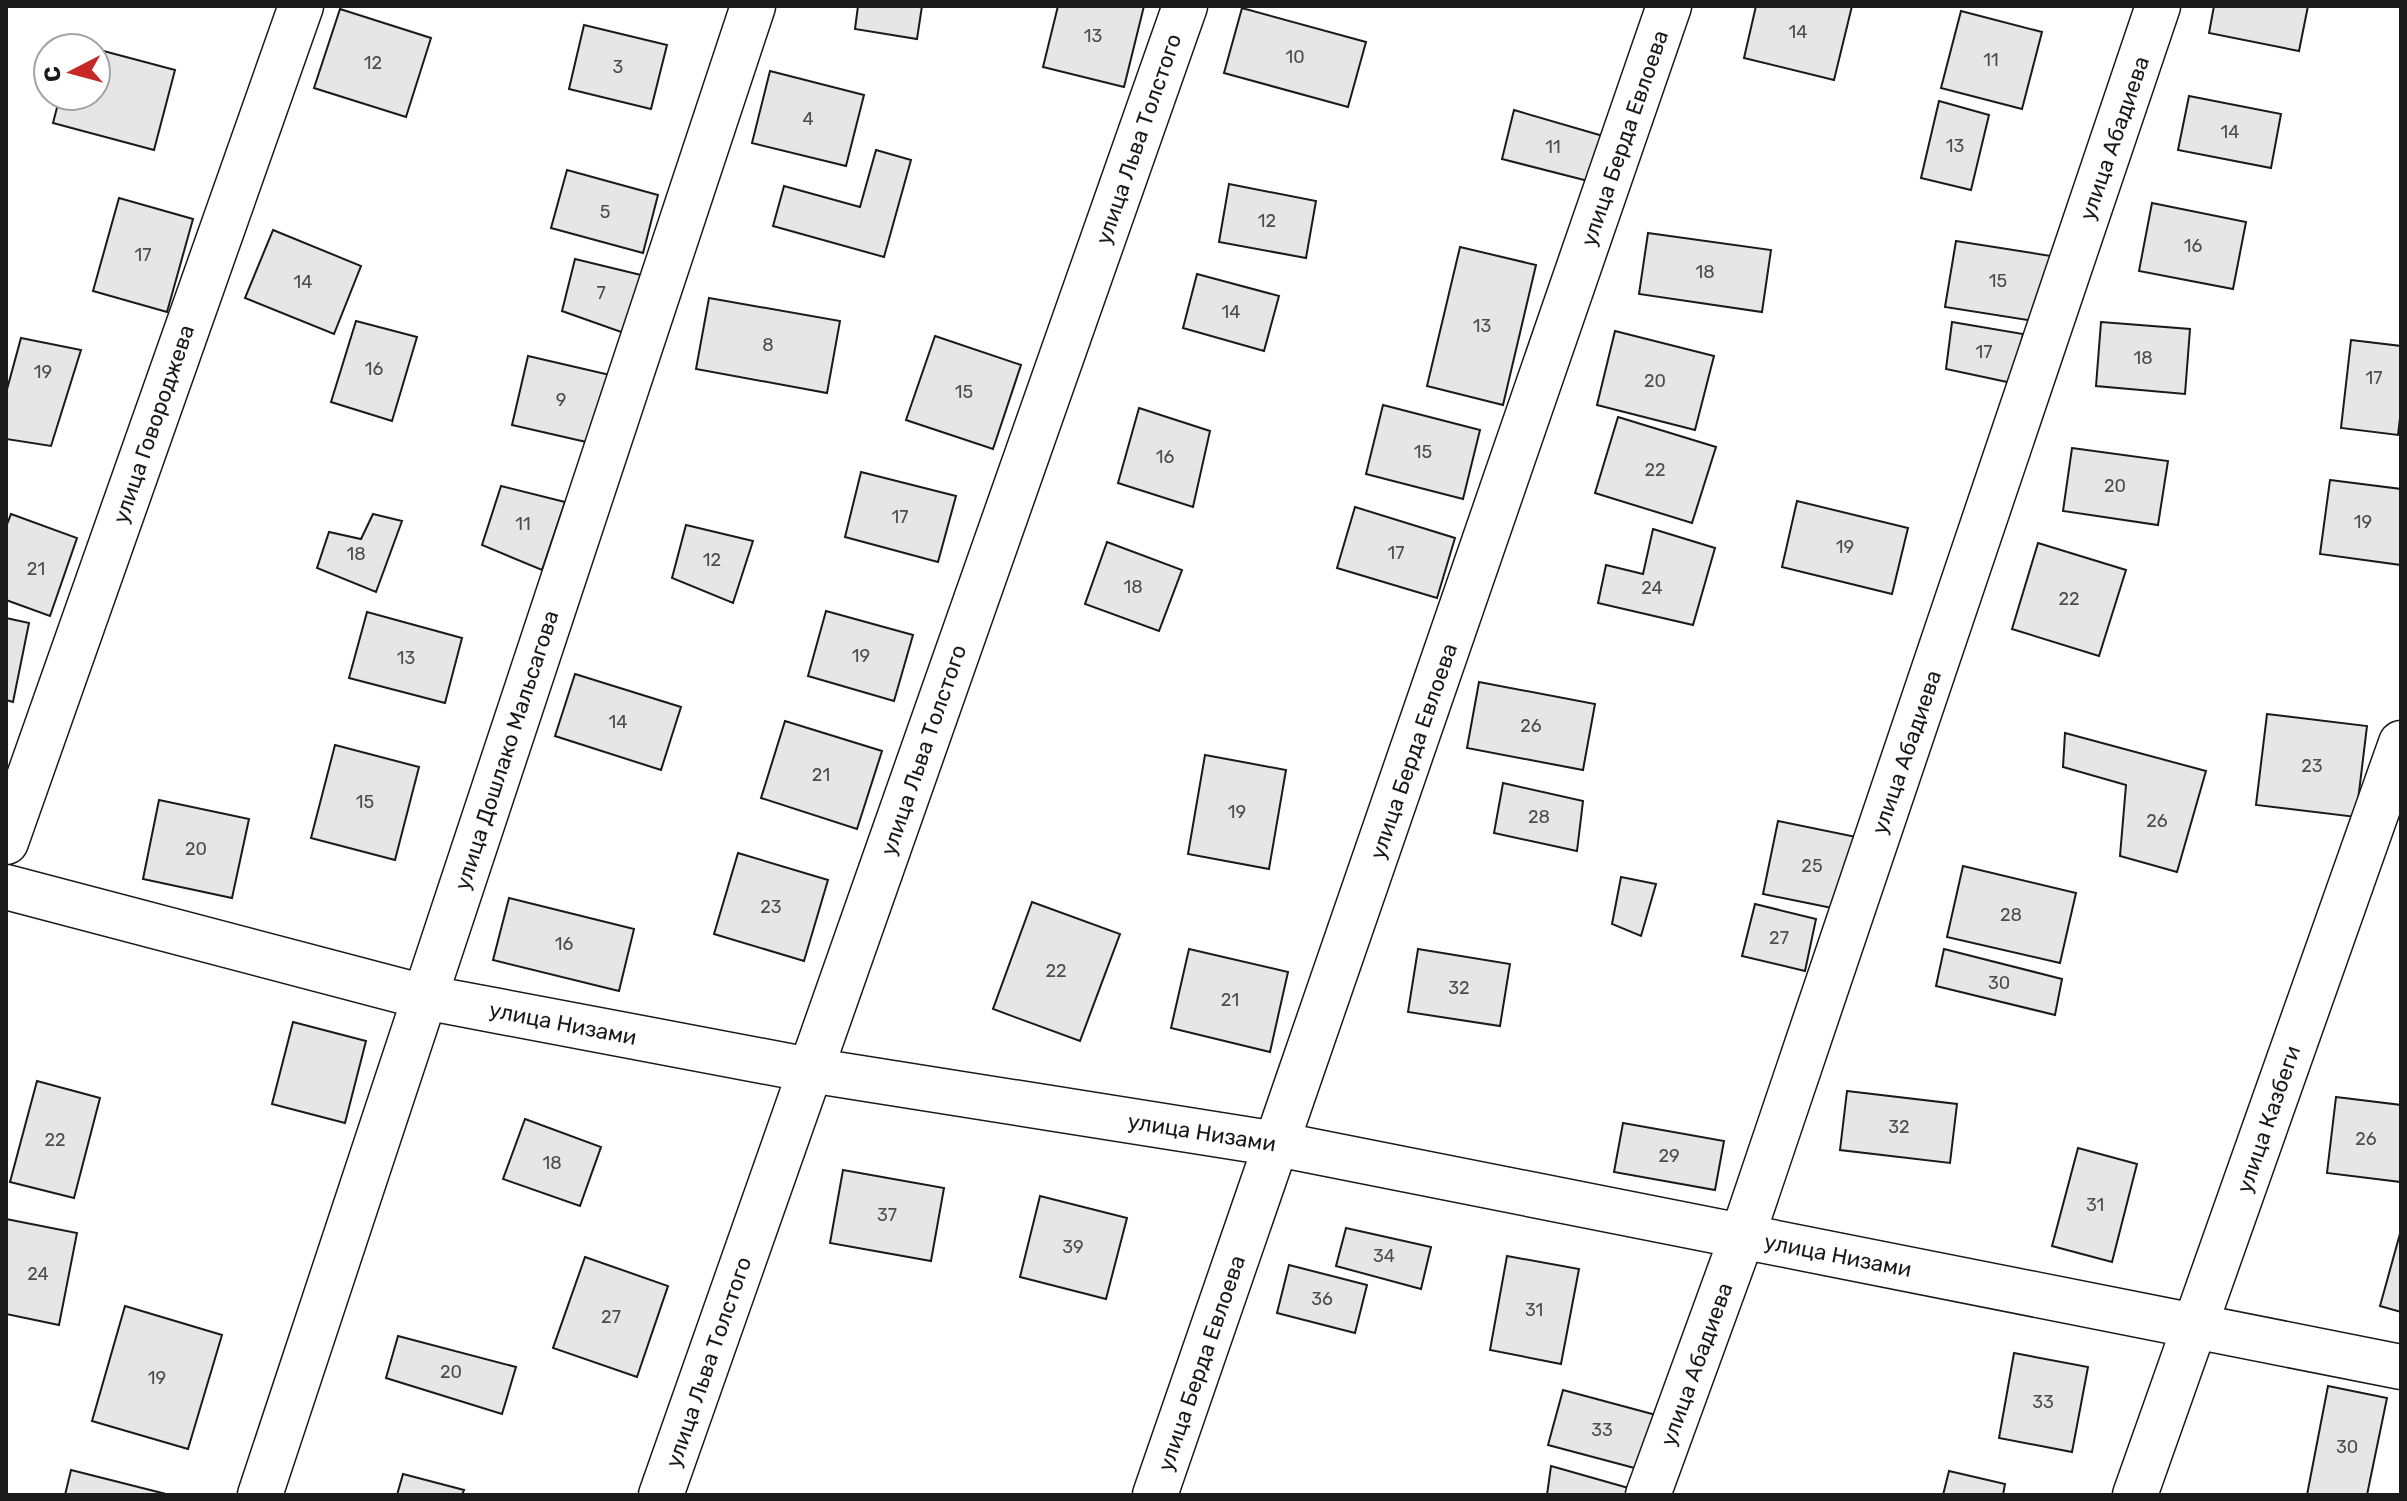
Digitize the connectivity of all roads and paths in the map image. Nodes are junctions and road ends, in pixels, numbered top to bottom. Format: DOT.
graph roads {
  1 [pos="301,6"];
  2 [pos="753,6"];
  3 [pos="1185,6"];
  4 [pos="1669,6"];
  5 [pos="2158,6"];
  6 [pos="2401,743"];
  7 [pos="6,842"];
  8 [pos="6,887"];
  9 [pos="424,997"];
  10 [pos="810,1070"];
  11 [pos="1277,1144"];
  12 [pos="1742,1237"];
  13 [pos="2195,1326"];
  14 [pos="2401,1367"];
  15 [pos="260,1495"];
  16 [pos="661,1495"];
  17 [pos="1155,1495"];
  18 [pos="1648,1495"];
  19 [pos="2135,1495"];
  1 -- 7 [label="street, улица Говороджева"];
  2 -- 9 [label="street, улица Дошлако Мальсагова"];
  3 -- 10 [label="street, улица Льва Толстого"];
  4 -- 11 [label="street, улица Берда Евлоева"];
  5 -- 12 [label="street, улица Абадиева"];
  6 -- 13 [label="street, улица Казбеги"];
  8 -- 9 [label="street, улица Низами"];
  9 -- 10 [label="street, улица Низами"];
  9 -- 15 [label="street, улица Дошлако Мальсагова"];
  10 -- 11 [label="street, улица Низами"];
  10 -- 16 [label="street, улица Льва Толстого"];
  11 -- 12 [label="street, улица Низами"];
  11 -- 17 [label="street, улица Берда Евлоева"];
  12 -- 13 [label="street, улица Низами"];
  12 -- 18 [label="street, улица Абадиева"];
  13 -- 14 [label="street, улица Низами"];
  13 -- 19 [label="street, улица Казбеги"];
}
